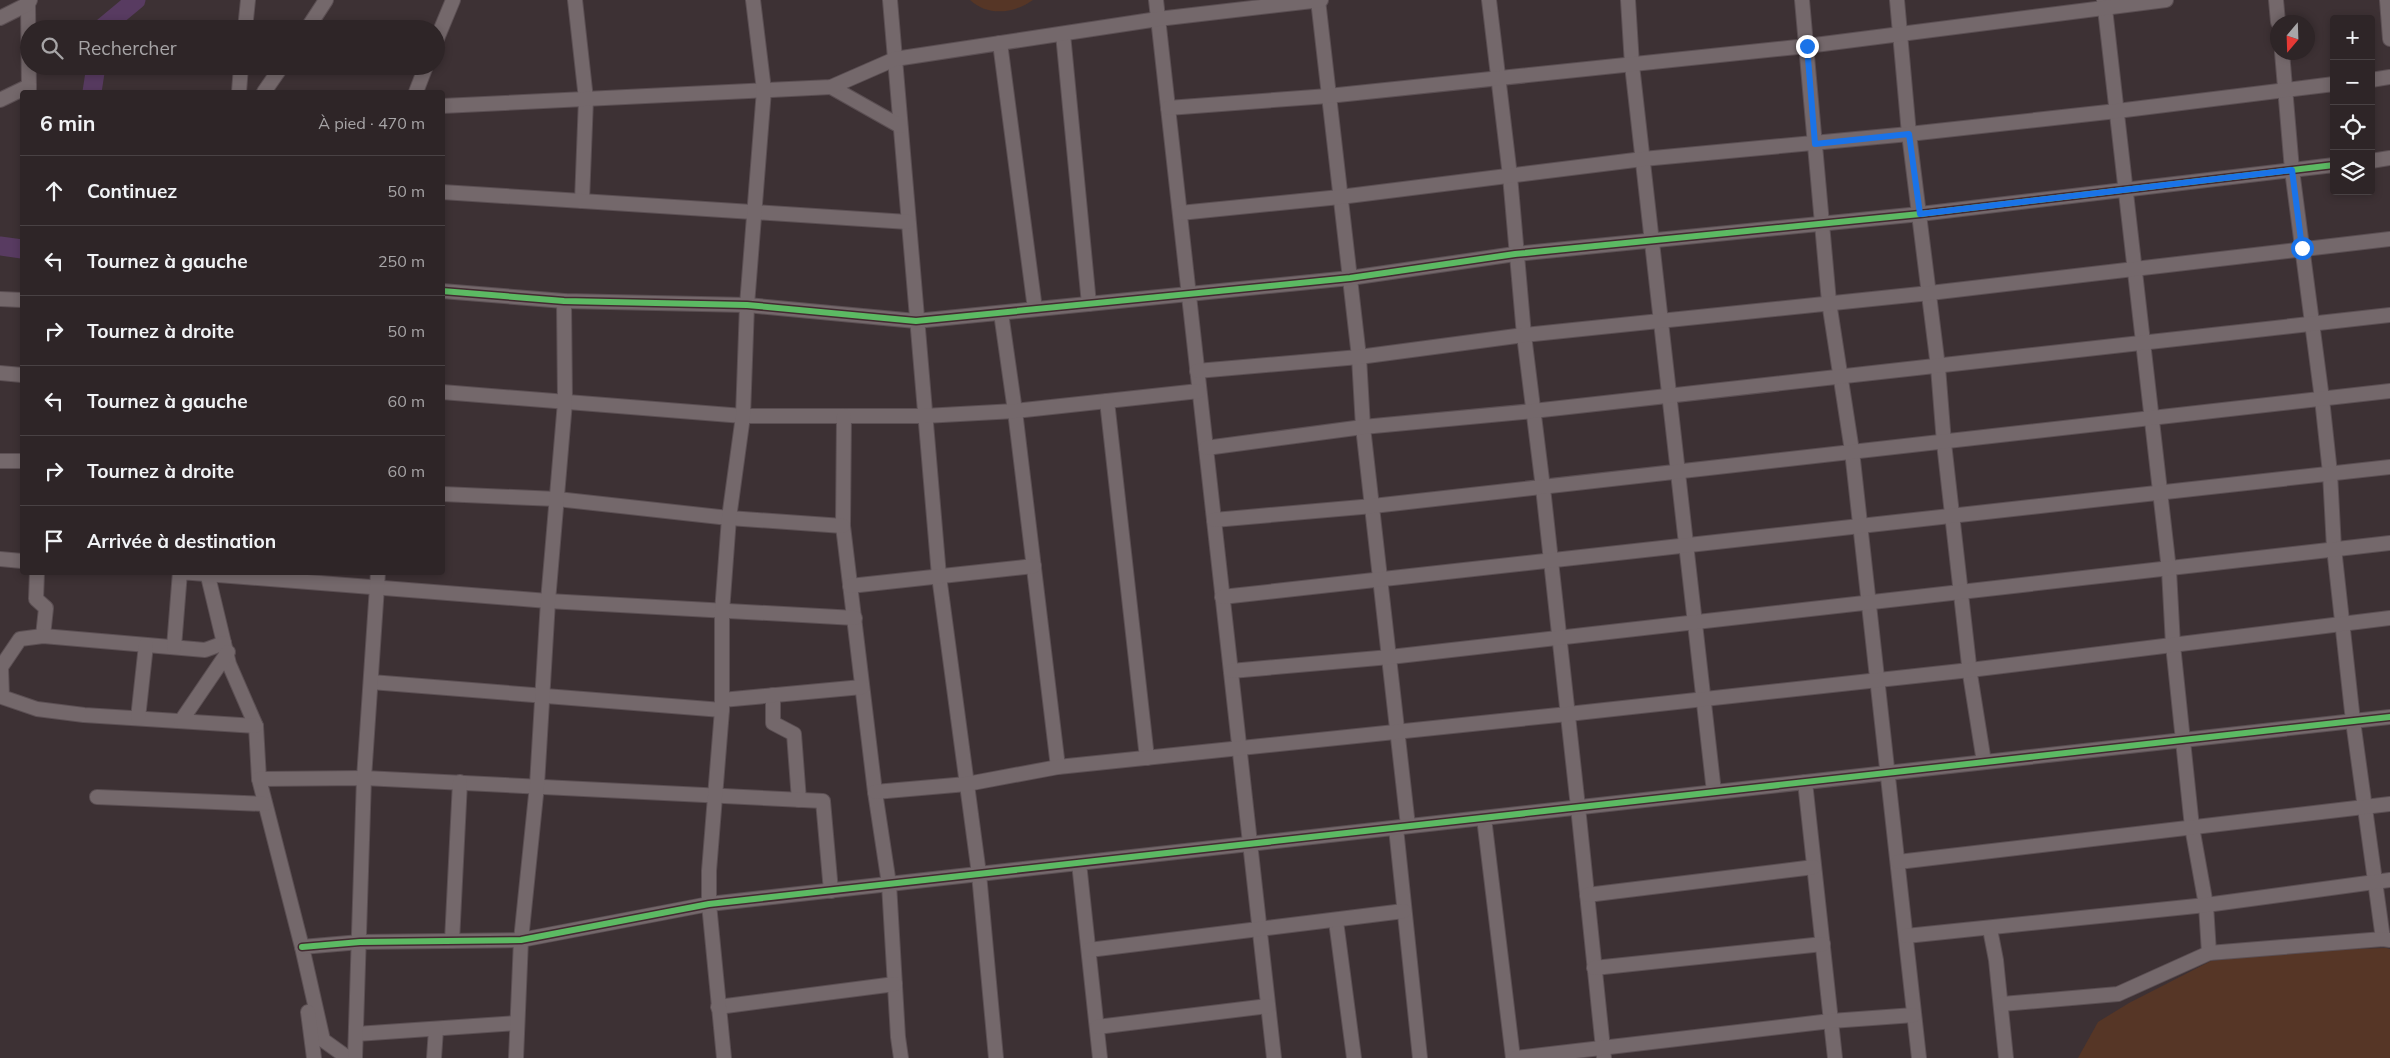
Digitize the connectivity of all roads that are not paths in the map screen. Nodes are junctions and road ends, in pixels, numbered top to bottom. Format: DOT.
graph roads {
  1 [pos="248,0"];
  2 [pos="326,0"];
  3 [pos="453,0"];
  4 [pos="575,0"];
  5 [pos="753,0"];
  6 [pos="890,0"];
  7 [pos="1156,0"];
  8 [pos="1319,0"];
  9 [pos="1489,0"];
  10 [pos="1628,0"];
  11 [pos="1802,0"];
  12 [pos="1897,0"];
  13 [pos="2166,0"];
  14 [pos="2276,0"];
  15 [pos="2387,0"];
  16 [pos="29,2"];
  17 [pos="2105,3"];
  18 [pos="2277,15"];
  19 [pos="0,18"];
  20 [pos="1158,19"];
  21 [pos="29,20"];
  22 [pos="246,20"];
  23 [pos="313,20"];
  24 [pos="445,20"];
  25 [pos="1901,33"];
  26 [pos="1063,34"];
  27 [pos="2390,39"];
  28 [pos="1000,44"];
  29 [pos="1807,46"];
  30 [pos="895,59"];
  31 [pos="2283,60"];
  32 [pos="1632,65"];
  33 [pos="29,75"];
  34 [pos="240,75"];
  35 [pos="276,75"];
  36 [pos="423,75"];
  37 [pos="2390,77"];
  38 [pos="1498,79"];
  39 [pos="2375,79"];
  40 [pos="2330,84"];
  41 [pos="831,87"];
  42 [pos="29,89"];
  43 [pos="239,90"];
  44 [pos="265,90"];
  45 [pos="417,90"];
  46 [pos="764,90"];
  47 [pos="2286,90"];
  48 [pos="20,92"];
  49 [pos="1328,96"];
  50 [pos="586,99"];
  51 [pos="0,100"];
  52 [pos="445,106"];
  53 [pos="1168,108"];
  54 [pos="2117,111"];
  55 [pos="900,126"];
  56 [pos="1909,134"];
  57 [pos="1815,144"];
  58 [pos="2390,158"];
  59 [pos="1643,159"];
  60 [pos="2375,160"];
  61 [pos="2330,165"];
  62 [pos="2292,170"];
  63 [pos="1510,176"];
  64 [pos="2126,191"];
  65 [pos="445,192"];
  66 [pos="1340,197"];
  67 [pos="582,201"];
  68 [pos="754,212"];
  69 [pos="1180,214"];
  70 [pos="1920,214"];
  71 [pos="908,222"];
  72 [pos="1822,225"];
  73 [pos="2390,239"];
  74 [pos="1652,242"];
  75 [pos="2302,248"];
  76 [pos="1515,254"];
  77 [pos="2135,270"];
  78 [pos="1350,278"];
  79 [pos="445,291"];
  80 [pos="1930,293"];
  81 [pos="1189,294"];
  82 [pos="0,299"];
  83 [pos="20,300"];
  84 [pos="564,301"];
  85 [pos="1829,302"];
  86 [pos="1089,304"];
  87 [pos="747,305"];
  88 [pos="1035,309"];
  89 [pos="1001,313"];
  90 [pos="2390,315"];
  91 [pos="1660,320"];
  92 [pos="916,321"];
  93 [pos="2313,324"];
  94 [pos="1524,335"];
  95 [pos="2143,344"];
  96 [pos="1359,357"];
  97 [pos="1938,367"];
  98 [pos="1197,371"];
  99 [pos="0,373"];
  100 [pos="20,375"];
  101 [pos="1840,377"];
  102 [pos="2390,391"];
  103 [pos="445,392"];
  104 [pos="1199,392"];
  105 [pos="1668,395"];
  106 [pos="2322,399"];
  107 [pos="1107,401"];
  108 [pos="565,402"];
  109 [pos="1016,410"];
  110 [pos="1533,411"];
  111 [pos="743,416"];
  112 [pos="844,416"];
  113 [pos="924,416"];
  114 [pos="2152,419"];
  115 [pos="1363,427"];
  116 [pos="1944,443"];
  117 [pos="1206,448"];
  118 [pos="1852,451"];
  119 [pos="20,460"];
  120 [pos="0,461"];
  121 [pos="2390,467"];
  122 [pos="1676,471"];
  123 [pos="2330,473"];
  124 [pos="1543,488"];
  125 [pos="2160,493"];
  126 [pos="445,494"];
  127 [pos="557,499"];
  128 [pos="1372,506"];
  129 [pos="1953,517"];
  130 [pos="729,518"];
  131 [pos="1214,520"];
  132 [pos="843,526"];
  133 [pos="1860,527"];
  134 [pos="2390,543"];
  135 [pos="1685,545"];
  136 [pos="2334,548"];
  137 [pos="0,559"];
  138 [pos="20,561"];
  139 [pos="1551,562"];
  140 [pos="1034,566"];
  141 [pos="2169,570"];
  142 [pos="37,575"];
  143 [pos="180,575"];
  144 [pos="207,575"];
  145 [pos="219,575"];
  146 [pos="378,575"];
  147 [pos="939,576"];
  148 [pos="1382,579"];
  149 [pos="850,586"];
  150 [pos="377,588"];
  151 [pos="1962,593"];
  152 [pos="1222,597"];
  153 [pos="548,601"];
  154 [pos="1869,604"];
  155 [pos="722,612"];
  156 [pos="854,618"];
  157 [pos="2390,618"];
  158 [pos="1696,623"];
  159 [pos="2343,623"];
  160 [pos="43,636"];
  161 [pos="1560,638"];
  162 [pos="146,645"];
  163 [pos="2173,645"];
  164 [pos="174,647"];
  165 [pos="226,648"];
  166 [pos="1390,657"];
  167 [pos="1970,670"];
  168 [pos="1230,672"];
  169 [pos="1877,679"];
  170 [pos="371,682"];
  171 [pos="862,686"];
  172 [pos="773,695"];
  173 [pos="542,696"];
  174 [pos="1704,698"];
  175 [pos="722,705"];
  176 [pos="1568,714"];
  177 [pos="2390,716"];
  178 [pos="138,718"];
  179 [pos="181,721"];
  180 [pos="2353,721"];
  181 [pos="256,726"];
  182 [pos="1397,731"];
  183 [pos="2184,740"];
  184 [pos="1239,748"];
  185 [pos="1147,758"];
  186 [pos="1984,762"];
  187 [pos="1058,767"];
  188 [pos="1888,773"];
  189 [pos="364,778"];
  190 [pos="259,779"];
  191 [pos="460,782"];
  192 [pos="1805,782"];
  193 [pos="967,784"];
  194 [pos="538,785"];
  195 [pos="875,792"];
  196 [pos="1714,792"];
  197 [pos="97,797"];
  198 [pos="715,798"];
  199 [pos="799,800"];
  200 [pos="265,804"];
  201 [pos="2390,804"];
  202 [pos="1578,807"];
  203 [pos="2364,807"];
  204 [pos="1484,818"];
  205 [pos="1402,827"];
  206 [pos="2192,827"];
  207 [pos="1250,844"];
  208 [pos="1898,862"];
  209 [pos="1080,863"];
  210 [pos="1814,867"];
  211 [pos="979,874"];
  212 [pos="2390,880"];
  213 [pos="2375,882"];
  214 [pos="889,884"];
  215 [pos="832,891"];
  216 [pos="1587,895"];
  217 [pos="709,904"];
  218 [pos="2206,904"];
  219 [pos="1404,911"];
  220 [pos="1336,921"];
  221 [pos="1990,929"];
  222 [pos="1259,930"];
  223 [pos="1906,936"];
  224 [pos="521,940"];
  225 [pos="2387,940"];
  226 [pos="452,941"];
  227 [pos="360,942"];
  228 [pos="1823,944"];
  229 [pos="302,947"];
  230 [pos="1089,950"];
  231 [pos="2209,953"];
  232 [pos="1594,968"];
  233 [pos="895,984"];
  234 [pos="312,991"];
  235 [pos="2002,1004"];
  236 [pos="1268,1006"];
  237 [pos="718,1007"];
  238 [pos="1914,1015"];
  239 [pos="1831,1022"];
  240 [pos="517,1024"];
  241 [pos="1097,1027"];
  242 [pos="436,1029"];
  243 [pos="356,1034"];
  244 [pos="1603,1053"];
  245 [pos="314,1058"];
  246 [pos="348,1058"];
  247 [pos="355,1058"];
  248 [pos="434,1058"];
  249 [pos="516,1058"];
  250 [pos="724,1058"];
  251 [pos="901,1058"];
  252 [pos="996,1058"];
  253 [pos="1100,1058"];
  254 [pos="1274,1058"];
  255 [pos="1354,1058"];
  256 [pos="1420,1058"];
  257 [pos="1515,1058"];
  258 [pos="1835,1058"];
  259 [pos="1919,1058"];
  260 [pos="2006,1058"];
  1 -- 22 [label="street"];
  2 -- 23 [label="street"];
  3 -- 24 [label="street"];
  4 -- 50 [label="street"];
  5 -- 46 [label="street"];
  6 -- 30 [label="street"];
  7 -- 20 [label="street"];
  8 -- 20 [label="street"];
  8 -- 49 [label="street"];
  9 -- 38 [label="street"];
  10 -- 32 [label="street"];
  11 -- 29 [label="street"];
  12 -- 25 [label="street"];
  13 -- 17 [label="street"];
  14 -- 18 [label="street"];
  15 -- 27 [label="street"];
  16 -- 19 [label="street"];
  16 -- 21 [label="street"];
  17 -- 25 [label="street"];
  17 -- 54 [label="street"];
  20 -- 26 [label="street"];
  20 -- 53 [label="street"];
  25 -- 29 [label="street"];
  25 -- 56 [label="street"];
  26 -- 28 [label="street"];
  26 -- 86 [label="street"];
  28 -- 30 [label="street"];
  28 -- 88 [label="street"];
  29 -- 32 [label="street"];
  29 -- 57 [label="street"];
  30 -- 41 [label="street"];
  30 -- 55 [label="street"];
  31 -- 47 [label="street"];
  32 -- 38 [label="street"];
  32 -- 59 [label="street"];
  33 -- 42 [label="street"];
  34 -- 43 [label="street"];
  35 -- 44 [label="street"];
  36 -- 45 [label="street"];
  37 -- 39 [label="street"];
  38 -- 49 [label="street"];
  38 -- 63 [label="street"];
  40 -- 47 [label="street"];
  41 -- 46 [label="street"];
  41 -- 55 [label="street"];
  46 -- 50 [label="street"];
  46 -- 68 [label="street"];
  47 -- 54 [label="street"];
  47 -- 62 [label="street"];
  48 -- 51 [label="street"];
  49 -- 53 [label="street"];
  49 -- 66 [label="street"];
  50 -- 52 [label="street"];
  50 -- 67 [label="street"];
  53 -- 69 [label="street"];
  54 -- 56 [label="street"];
  54 -- 64 [label="street"];
  55 -- 71 [label="street"];
  56 -- 57 [label="street"];
  56 -- 70 [label="street"];
  57 -- 59 [label="street"];
  57 -- 72 [label="street"];
  58 -- 60 [label="street"];
  59 -- 63 [label="street"];
  59 -- 74 [label="street"];
  61 -- 62 [label="street"];
  62 -- 64 [label="street"];
  62 -- 75 [label="street"];
  63 -- 66 [label="street"];
  63 -- 76 [label="street"];
  64 -- 70 [label="street"];
  64 -- 77 [label="street"];
  65 -- 67 [label="street"];
  66 -- 69 [label="street"];
  66 -- 78 [label="street"];
  67 -- 68 [label="street"];
  68 -- 71 [label="street"];
  68 -- 87 [label="street"];
  69 -- 81 [label="street"];
  70 -- 72 [label="street"];
  70 -- 80 [label="street"];
  71 -- 92 [label="street"];
  72 -- 74 [label="street"];
  72 -- 85 [label="street"];
  73 -- 75 [label="street"];
  74 -- 76 [label="street"];
  74 -- 91 [label="street"];
  75 -- 77 [label="street"];
  75 -- 93 [label="street"];
  76 -- 78 [label="street"];
  76 -- 94 [label="street"];
  77 -- 80 [label="street"];
  77 -- 95 [label="street"];
  78 -- 81 [label="street"];
  78 -- 96 [label="street"];
  79 -- 84 [label="street"];
  80 -- 85 [label="street"];
  80 -- 97 [label="street"];
  81 -- 86 [label="street"];
  81 -- 98 [label="street"];
  82 -- 83 [label="street"];
  84 -- 87 [label="street"];
  84 -- 108 [label="street"];
  85 -- 91 [label="street"];
  85 -- 101 [label="street"];
  86 -- 88 [label="street"];
  87 -- 92 [label="street"];
  87 -- 111 [label="street"];
  88 -- 89 [label="street"];
  89 -- 92 [label="street"];
  89 -- 109 [label="street"];
  90 -- 93 [label="street"];
  91 -- 94 [label="street"];
  91 -- 105 [label="street"];
  92 -- 113 [label="street"];
  93 -- 95 [label="street"];
  93 -- 106 [label="street"];
  94 -- 96 [label="street"];
  94 -- 110 [label="street"];
  95 -- 97 [label="street"];
  95 -- 114 [label="street"];
  96 -- 98 [label="street"];
  96 -- 115 [label="street"];
  97 -- 101 [label="street"];
  97 -- 116 [label="street"];
  98 -- 104 [label="street"];
  99 -- 100 [label="street"];
  101 -- 105 [label="street"];
  101 -- 118 [label="street"];
  102 -- 106 [label="street"];
  103 -- 108 [label="street"];
  104 -- 107 [label="street"];
  104 -- 117 [label="street"];
  105 -- 110 [label="street"];
  105 -- 122 [label="street"];
  106 -- 114 [label="street"];
  106 -- 123 [label="street"];
  107 -- 109 [label="street"];
  107 -- 185 [label="street"];
  108 -- 111 [label="street"];
  108 -- 127 [label="street"];
  109 -- 113 [label="street"];
  109 -- 140 [label="street"];
  110 -- 115 [label="street"];
  110 -- 124 [label="street"];
  111 -- 112 [label="street"];
  111 -- 130 [label="street"];
  112 -- 113 [label="street"];
  112 -- 132 [label="street"];
  113 -- 147 [label="street"];
  114 -- 116 [label="street"];
  114 -- 125 [label="street"];
  115 -- 117 [label="street"];
  115 -- 128 [label="street"];
  116 -- 118 [label="street"];
  116 -- 129 [label="street"];
  117 -- 131 [label="street"];
  118 -- 122 [label="street"];
  118 -- 133 [label="street"];
  119 -- 120 [label="street"];
  121 -- 123 [label="street"];
  122 -- 124 [label="street"];
  122 -- 135 [label="street"];
  123 -- 125 [label="street"];
  123 -- 136 [label="street"];
  124 -- 128 [label="street"];
  124 -- 139 [label="street"];
  125 -- 129 [label="street"];
  125 -- 141 [label="street"];
  126 -- 127 [label="street"];
  127 -- 130 [label="street"];
  127 -- 153 [label="street"];
  128 -- 131 [label="street"];
  128 -- 148 [label="street"];
  129 -- 133 [label="street"];
  129 -- 151 [label="street"];
  130 -- 132 [label="street"];
  130 -- 155 [label="street"];
  131 -- 152 [label="street"];
  132 -- 149 [label="street"];
  133 -- 135 [label="street"];
  133 -- 154 [label="street"];
  134 -- 136 [label="street"];
  135 -- 139 [label="street"];
  135 -- 158 [label="street"];
  136 -- 141 [label="street"];
  136 -- 159 [label="street"];
  137 -- 138 [label="street"];
  139 -- 148 [label="street"];
  139 -- 161 [label="street"];
  140 -- 147 [label="street"];
  140 -- 187 [label="street"];
  141 -- 151 [label="street"];
  141 -- 163 [label="street"];
  142 -- 160 [label="street"];
  143 -- 164 [label="street"];
  144 -- 165 [label="street"];
  145 -- 150 [label="street"];
  146 -- 150 [label="street"];
  147 -- 149 [label="street"];
  147 -- 193 [label="street"];
  148 -- 152 [label="street"];
  148 -- 166 [label="street"];
  149 -- 156 [label="street"];
  150 -- 153 [label="street"];
  150 -- 170 [label="street"];
  151 -- 154 [label="street"];
  151 -- 167 [label="street"];
  152 -- 168 [label="street"];
  153 -- 155 [label="street"];
  153 -- 173 [label="street"];
  154 -- 158 [label="street"];
  154 -- 169 [label="street"];
  155 -- 156 [label="street"];
  155 -- 175 [label="street"];
  156 -- 171 [label="street"];
  157 -- 159 [label="street"];
  158 -- 161 [label="street"];
  158 -- 174 [label="street"];
  159 -- 163 [label="street"];
  159 -- 180 [label="street"];
  160 -- 162 [label="street"];
  160 -- 178 [label="street"];
  161 -- 166 [label="street"];
  161 -- 176 [label="street"];
  162 -- 164 [label="street"];
  162 -- 178 [label="street"];
  163 -- 167 [label="street"];
  163 -- 183 [label="street"];
  164 -- 165 [label="street"];
  165 -- 179 [label="street"];
  165 -- 181 [label="street"];
  166 -- 168 [label="street"];
  166 -- 182 [label="street"];
  167 -- 169 [label="street"];
  167 -- 186 [label="street"];
  168 -- 184 [label="street"];
  169 -- 174 [label="street"];
  169 -- 188 [label="street"];
  170 -- 173 [label="street"];
  170 -- 189 [label="street"];
  171 -- 172 [label="street"];
  171 -- 195 [label="street"];
  172 -- 175 [label="street"];
  172 -- 199 [label="street"];
  173 -- 175 [label="street"];
  173 -- 194 [label="street"];
  174 -- 176 [label="street"];
  174 -- 196 [label="street"];
  175 -- 198 [label="street"];
  176 -- 182 [label="street"];
  176 -- 202 [label="street"];
  177 -- 180 [label="street"];
  178 -- 179 [label="street"];
  179 -- 181 [label="street"];
  180 -- 183 [label="street"];
  180 -- 203 [label="street"];
  181 -- 190 [label="street"];
  182 -- 184 [label="street"];
  182 -- 205 [label="street"];
  183 -- 186 [label="street"];
  183 -- 206 [label="street"];
  184 -- 185 [label="street"];
  184 -- 207 [label="street"];
  185 -- 187 [label="street"];
  186 -- 188 [label="street"];
  187 -- 193 [label="street"];
  188 -- 192 [label="street"];
  188 -- 208 [label="street"];
  189 -- 190 [label="street"];
  189 -- 191 [label="street"];
  189 -- 227 [label="street"];
  190 -- 200 [label="street"];
  191 -- 194 [label="street"];
  191 -- 226 [label="street"];
  192 -- 196 [label="street"];
  192 -- 210 [label="street"];
  193 -- 195 [label="street"];
  193 -- 211 [label="street"];
  194 -- 198 [label="street"];
  194 -- 224 [label="street"];
  195 -- 214 [label="street"];
  196 -- 202 [label="street"];
  197 -- 200 [label="street"];
  198 -- 199 [label="street"];
  198 -- 217 [label="street"];
  199 -- 215 [label="street"];
  200 -- 229 [label="street"];
  201 -- 203 [label="street"];
  202 -- 204 [label="street"];
  202 -- 216 [label="street"];
  203 -- 206 [label="street"];
  203 -- 213 [label="street"];
  204 -- 205 [label="street"];
  204 -- 257 [label="street"];
  205 -- 207 [label="street"];
  205 -- 219 [label="street"];
  206 -- 208 [label="street"];
  206 -- 218 [label="street"];
  207 -- 209 [label="street"];
  207 -- 222 [label="street"];
  208 -- 223 [label="street"];
  209 -- 211 [label="street"];
  209 -- 230 [label="street"];
  210 -- 216 [label="street"];
  210 -- 228 [label="street"];
  211 -- 214 [label="street"];
  211 -- 252 [label="street"];
  212 -- 213 [label="street"];
  213 -- 218 [label="street"];
  213 -- 225 [label="street"];
  214 -- 215 [label="street"];
  214 -- 233 [label="street"];
  215 -- 217 [label="street"];
  216 -- 232 [label="street"];
  217 -- 224 [label="street"];
  217 -- 237 [label="street"];
  218 -- 221 [label="street"];
  218 -- 231 [label="street"];
  219 -- 220 [label="street"];
  219 -- 256 [label="street"];
  220 -- 222 [label="street"];
  220 -- 255 [label="street"];
  221 -- 223 [label="street"];
  221 -- 235 [label="street"];
  222 -- 230 [label="street"];
  222 -- 236 [label="street"];
  223 -- 238 [label="street"];
  224 -- 226 [label="street"];
  224 -- 240 [label="street"];
  225 -- 231 [label="street"];
  226 -- 227 [label="street"];
  227 -- 229 [label="street"];
  227 -- 243 [label="street"];
  228 -- 232 [label="street"];
  228 -- 239 [label="street"];
  229 -- 234 [label="street"];
  230 -- 241 [label="street"];
  231 -- 235 [label="street"];
  232 -- 244 [label="street"];
  233 -- 237 [label="street"];
  233 -- 251 [label="street"];
  234 -- 245 [label="street"];
  234 -- 246 [label="street"];
  235 -- 260 [label="street"];
  236 -- 241 [label="street"];
  236 -- 254 [label="street"];
  237 -- 250 [label="street"];
  238 -- 239 [label="street"];
  238 -- 259 [label="street"];
  239 -- 244 [label="street"];
  239 -- 258 [label="street"];
  240 -- 242 [label="street"];
  240 -- 249 [label="street"];
  241 -- 253 [label="street"];
  242 -- 243 [label="street"];
  242 -- 248 [label="street"];
  243 -- 247 [label="street"];
  244 -- 257 [label="street"];
}
